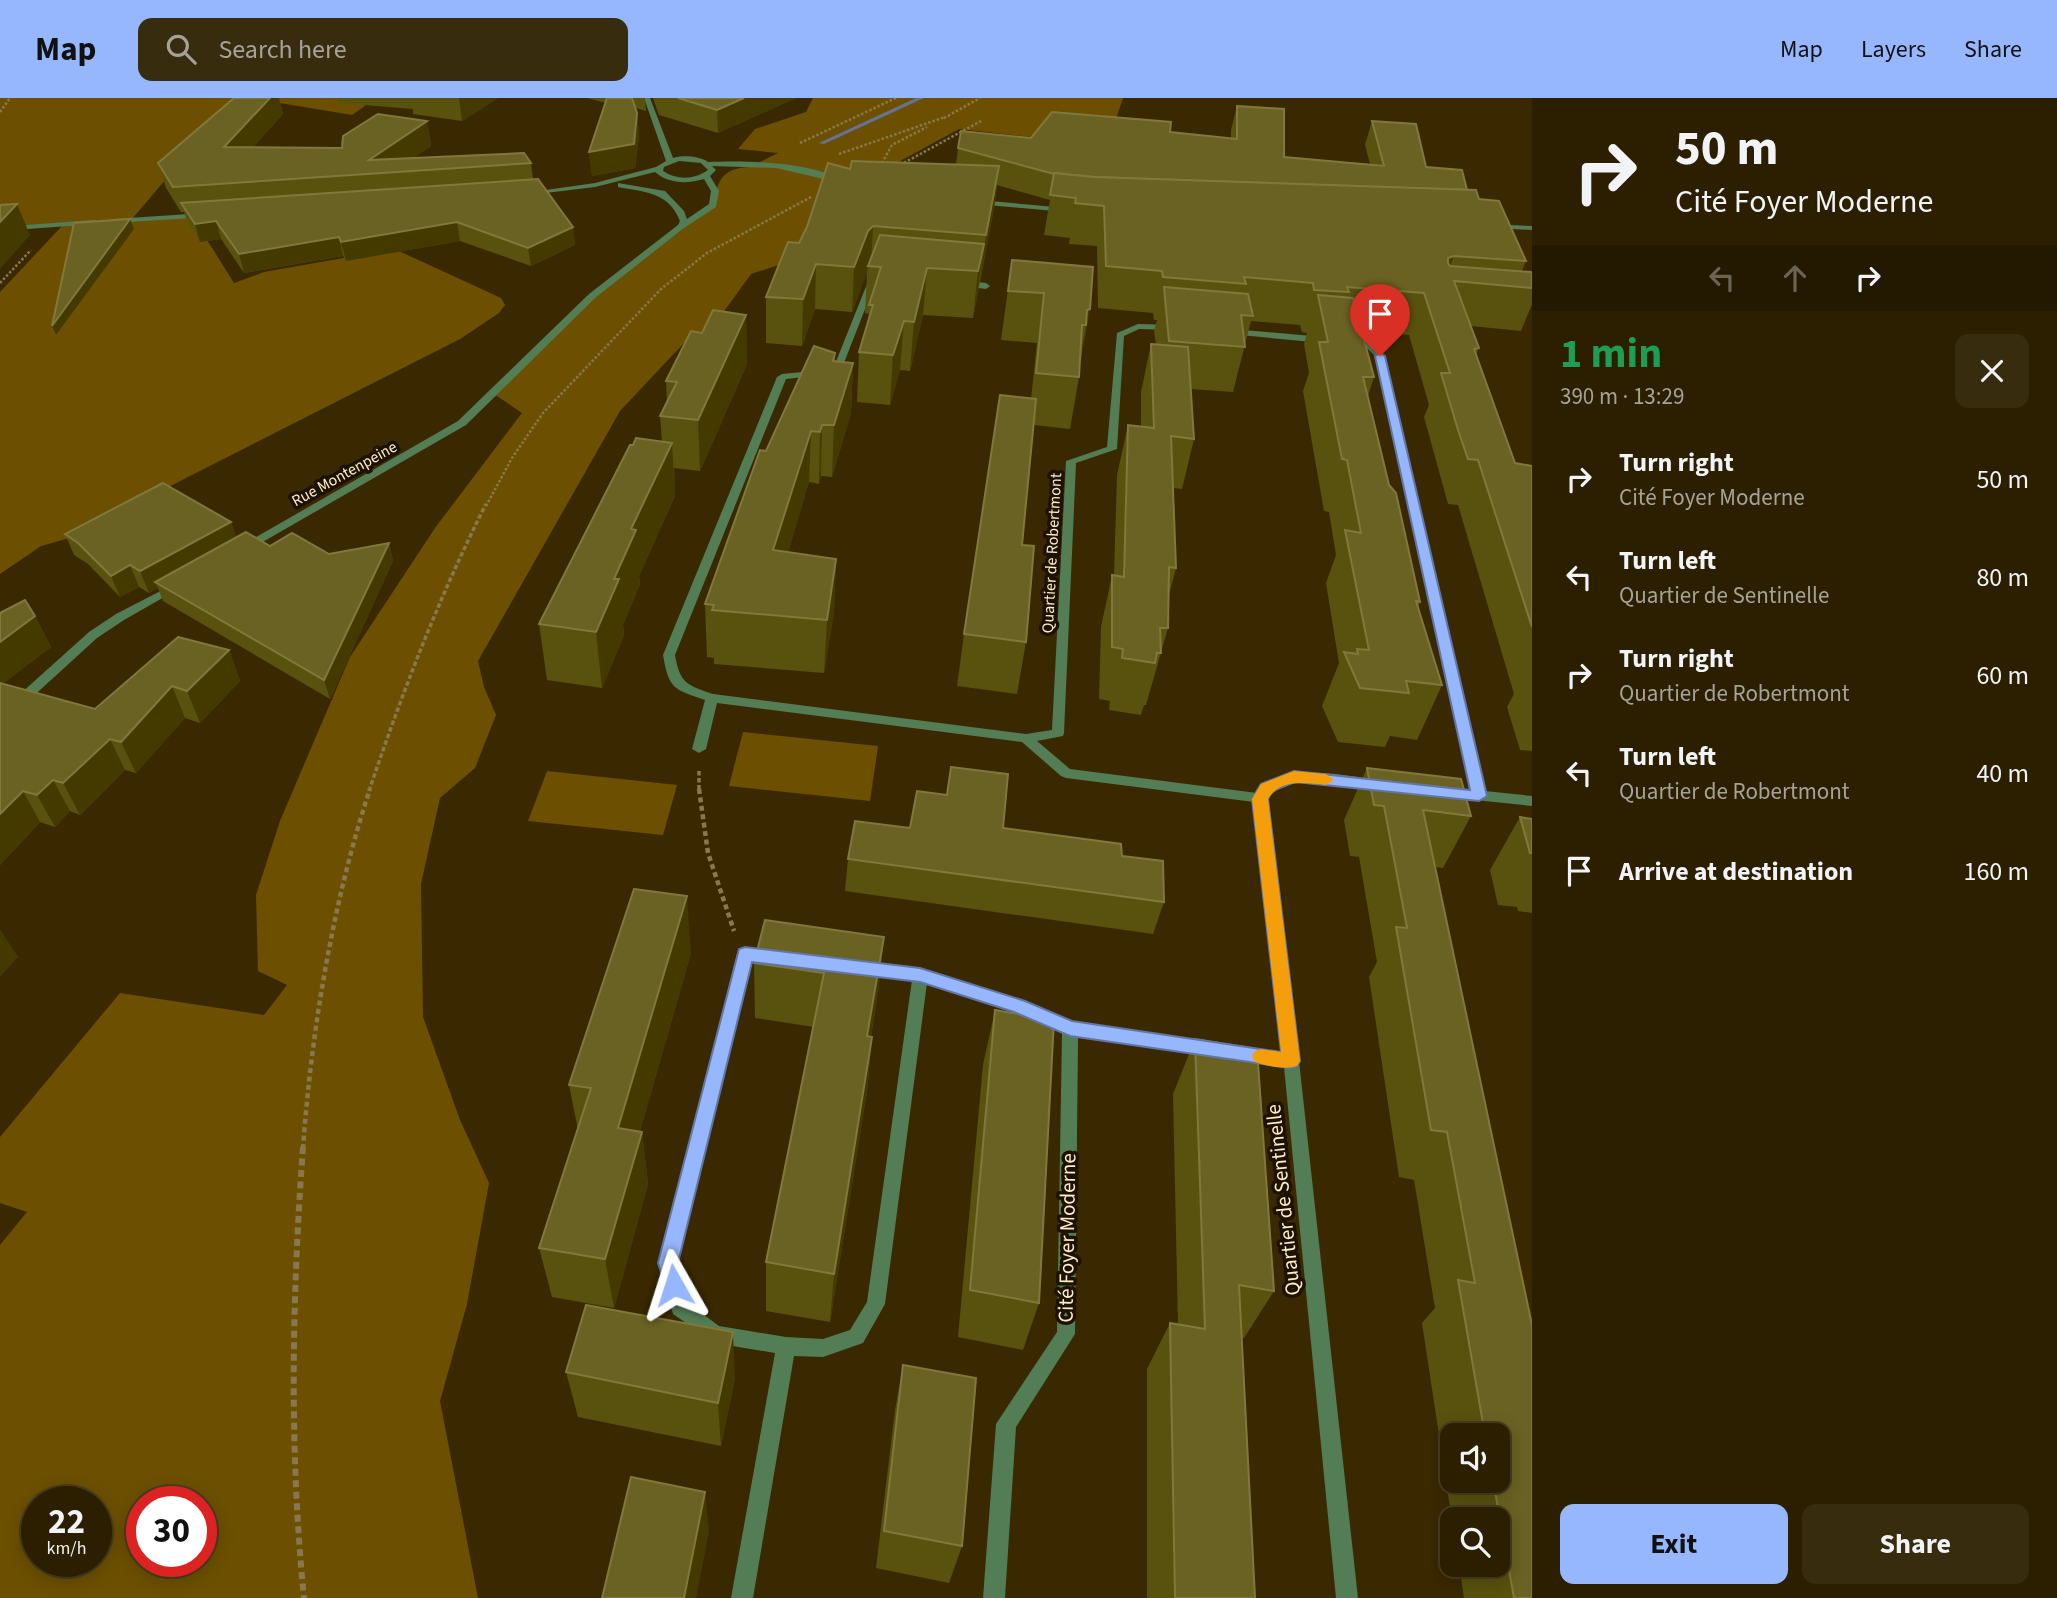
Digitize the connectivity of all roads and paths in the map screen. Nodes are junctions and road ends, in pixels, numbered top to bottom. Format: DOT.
graph roads {
  1 [pos="10,98"];
  2 [pos="648,98"];
  3 [pos="895,98"];
  4 [pos="980,98"];
  5 [pos="0,112"];
  6 [pos="945,117"];
  7 [pos="981,121"];
  8 [pos="829,155"];
  9 [pos="670,161"];
  10 [pos="758,163"];
  11 [pos="708,164"];
  12 [pos="875,166"];
  13 [pos="895,168"];
  14 [pos="660,172"];
  15 [pos="706,176"];
  16 [pos="848,183"];
  17 [pos="595,185"];
  18 [pos="662,192"];
  19 [pos="819,193"];
  20 [pos="514,194"];
  21 [pos="970,201"];
  22 [pos="1075,211"];
  23 [pos="219,214"];
  24 [pos="54,225"];
  25 [pos="681,226"];
  26 [pos="1477,226"];
  27 [pos="1532,228"];
  28 [pos="0,229"];
  29 [pos="884,277"];
  30 [pos="948,282"];
  31 [pos="0,283"];
  32 [pos="986,286"];
  33 [pos="1189,328"];
  34 [pos="1216,331"];
  35 [pos="228,557"];
  36 [pos="191,578"];
  37 [pos="712,698"];
  38 [pos="0,719"];
  39 [pos="1026,738"];
  40 [pos="699,749"];
  41 [pos="1387,786"];
  42 [pos="1426,790"];
  43 [pos="1479,796"];
  44 [pos="1260,799"];
  45 [pos="1532,802"];
  46 [pos="745,954"];
  47 [pos="785,959"];
  48 [pos="853,967"];
  49 [pos="920,975"];
  50 [pos="1070,1028"];
  51 [pos="1291,1061"];
  52 [pos="786,1346"];
  53 [pos="304,1598"];
  54 [pos="742,1598"];
  55 [pos="994,1598"];
  56 [pos="1347,1598"];
  1 -- 5 [label="path"];
  2 -- 9 [label="street"];
  3 -- 10 [label="path"];
  4 -- 6 [label="path"];
  6 -- 8 [label="path"];
  6 -- 12 [label="path"];
  7 -- 13 [label="path"];
  9 -- 11 [label="street"];
  9 -- 14 [label="street"];
  10 -- 11 [label="street"];
  10 -- 16 [label="street"];
  11 -- 15 [label="street"];
  14 -- 15 [label="street"];
  14 -- 17 [label="street"];
  14 -- 18 [label="street"];
  15 -- 25 [label="street, Rue Montenpeine"];
  17 -- 18 [label="street"];
  17 -- 20 [label="street"];
  18 -- 25 [label="street"];
  19 -- 53 [label="path"];
  21 -- 22 [label="street"];
  23 -- 24 [label="street"];
  24 -- 28 [label="street"];
  24 -- 31 [label="path"];
  25 -- 35 [label="street, Rue Montenpeine"];
  26 -- 27 [label="street"];
  29 -- 37 [label="street, Quartier de Robertmont"];
  30 -- 32 [label="street"];
  33 -- 39 [label="street, Quartier de Robertmont"];
  34 -- 43 [label="street"];
  36 -- 38 [label="street"];
  37 -- 39 [label="street, Quartier de Robertmont"];
  37 -- 40 [label="street"];
  39 -- 44 [label="street"];
  40 -- 46 [label="path"];
  41 -- 44 [label="street"];
  42 -- 43 [label="street"];
  43 -- 45 [label="street"];
  44 -- 51 [label="street, Quartier de Sentinelle"];
  46 -- 47 [label="street"];
  46 -- 52 [label="street"];
  48 -- 49 [label="street"];
  49 -- 50 [label="street"];
  49 -- 52 [label="street"];
  50 -- 51 [label="street"];
  50 -- 55 [label="street, Cité Foyer Moderne"];
  51 -- 56 [label="street, Quartier de Sentinelle"];
  52 -- 54 [label="street"];
}
